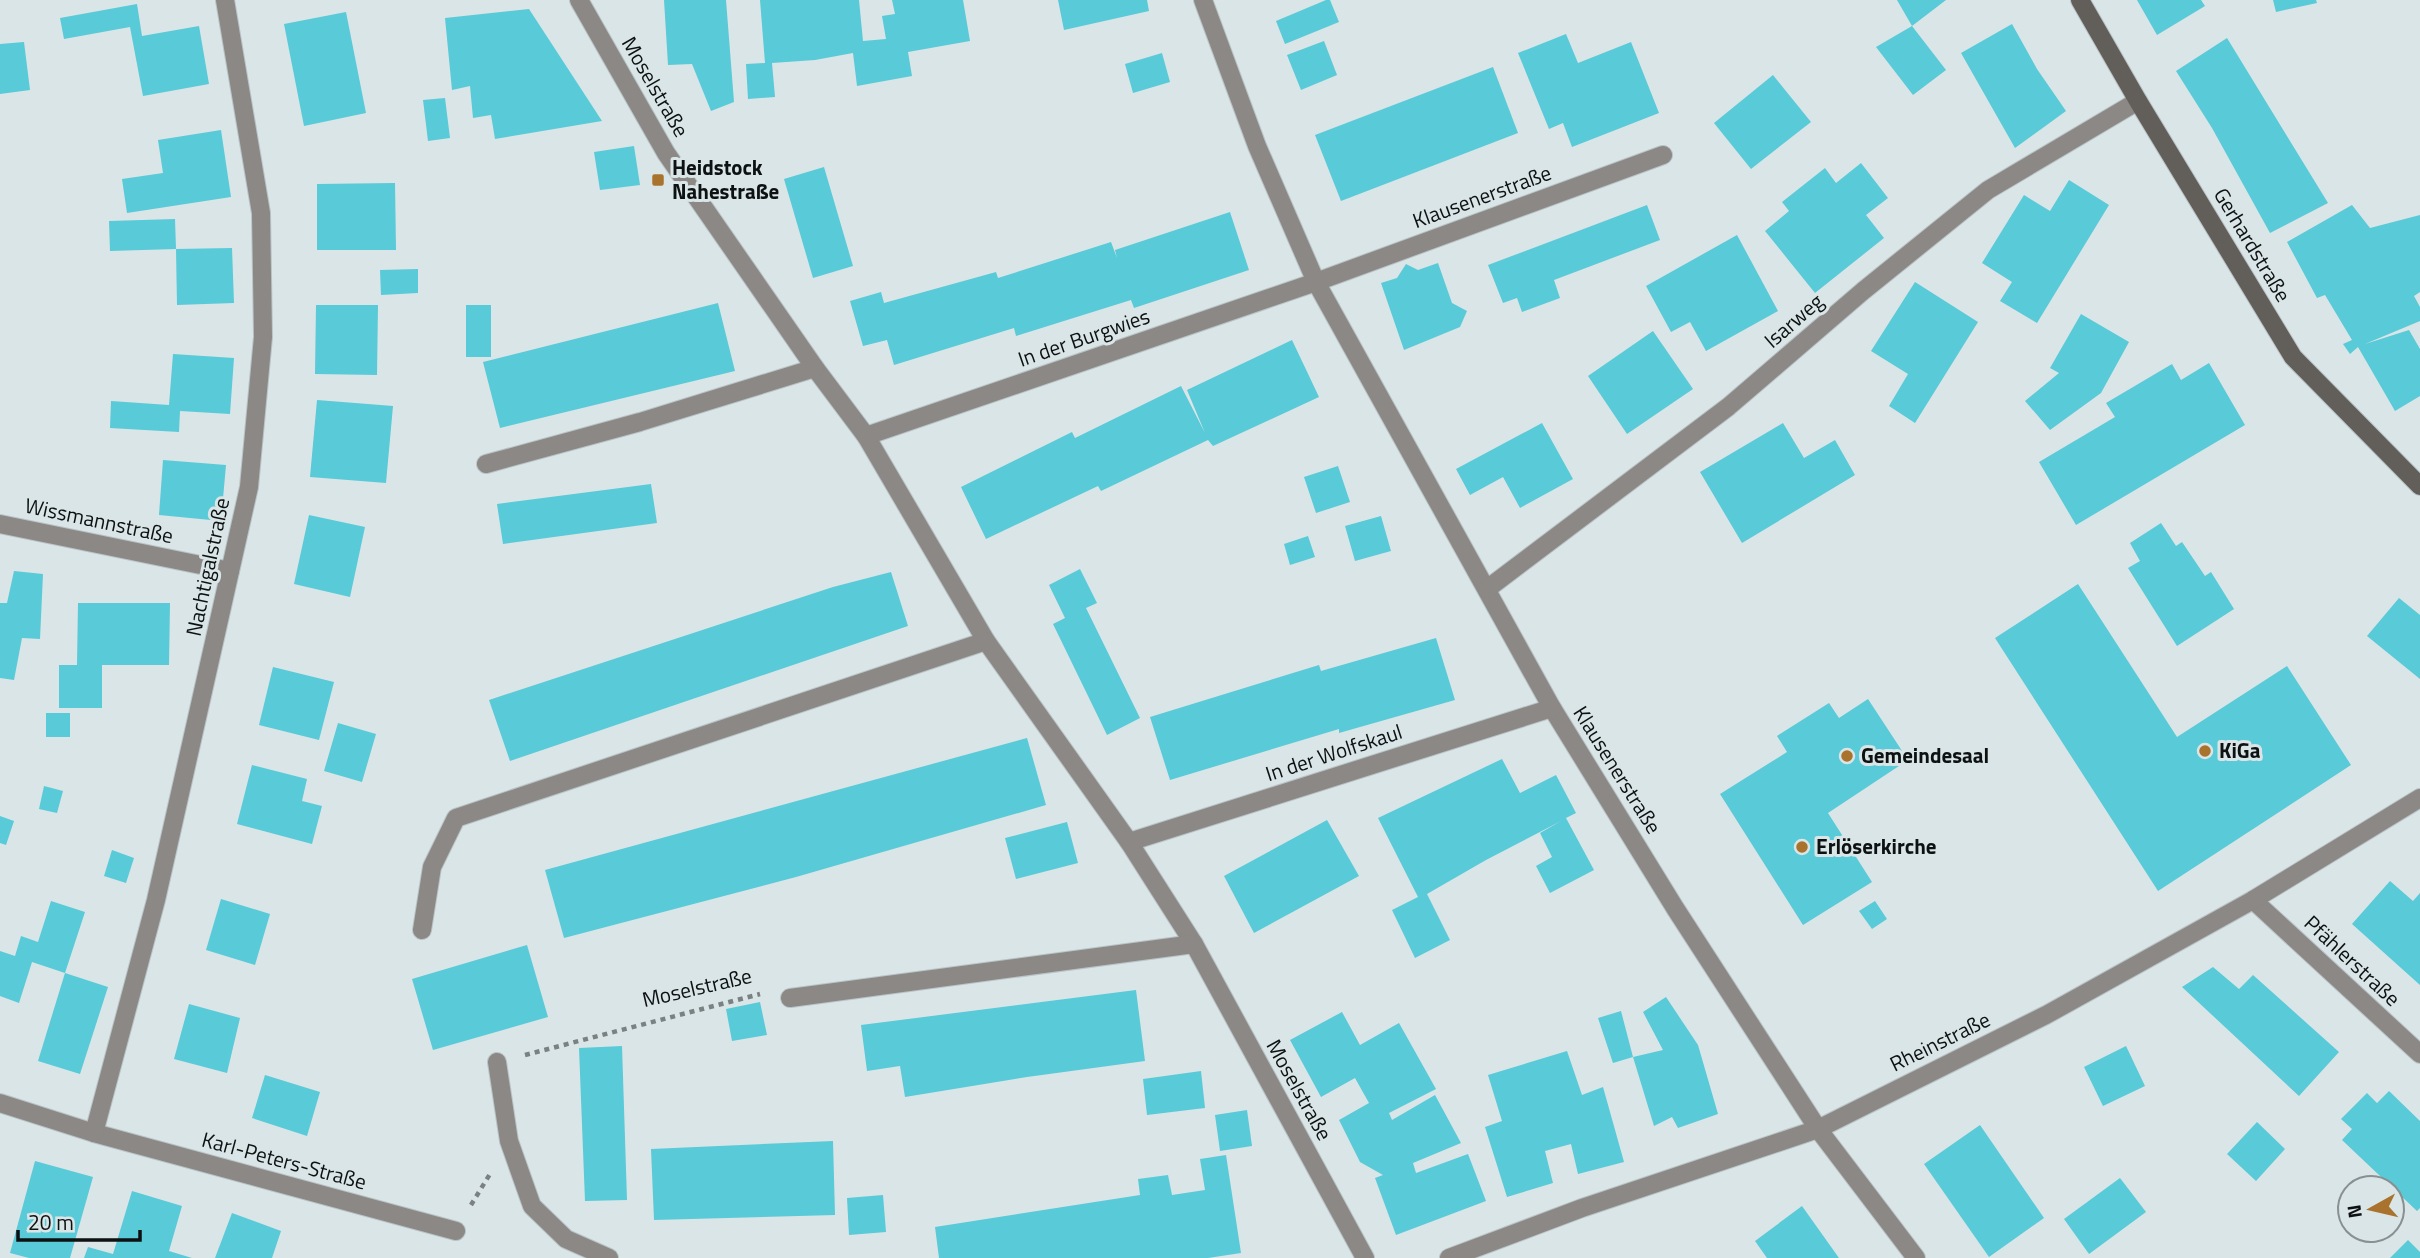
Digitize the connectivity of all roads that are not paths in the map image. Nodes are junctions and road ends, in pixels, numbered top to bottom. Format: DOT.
graph roads {
  1 [pos="225,0"];
  2 [pos="579,0"];
  3 [pos="1203,0"];
  4 [pos="2080,0"];
  5 [pos="2138,101"];
  6 [pos="1663,155"];
  7 [pos="1316,282"];
  8 [pos="815,368"];
  9 [pos="866,436"];
  10 [pos="486,464"];
  11 [pos="2420,486"];
  12 [pos="0,524"];
  13 [pos="230,571"];
  14 [pos="1487,589"];
  15 [pos="986,642"];
  16 [pos="1552,708"];
  17 [pos="2420,798"];
  18 [pos="1129,842"];
  19 [pos="2253,900"];
  20 [pos="422,930"];
  21 [pos="1194,944"];
  22 [pos="790,998"];
  23 [pos="2420,1054"];
  24 [pos="497,1062"];
  25 [pos="0,1103"];
  26 [pos="1818,1129"];
  27 [pos="94,1133"];
  28 [pos="456,1231"];
  29 [pos="608,1258"];
  30 [pos="1365,1258"];
  31 [pos="1449,1258"];
  32 [pos="1916,1258"];
  1 -- 13 [label="street, Nachtigalstraße"];
  2 -- 8 [label="street, Moselstraße"];
  3 -- 7 [label="street, Klausenerstraße"];
  4 -- 5 [label="street, Gerhardstraße"];
  5 -- 11 [label="street, Gerhardstraße"];
  5 -- 14 [label="street, Isarweg"];
  6 -- 7 [label="street, Klausenerstraße"];
  7 -- 9 [label="street, In der Burgwies"];
  7 -- 14 [label="street, Klausenerstraße"];
  8 -- 9 [label="street, Moselstraße"];
  8 -- 10 [label="street"];
  9 -- 15 [label="street, Moselstraße"];
  12 -- 13 [label="street, Wissmannstraße"];
  13 -- 27 [label="street, Nachtigalstraße"];
  14 -- 16 [label="street, Klausenerstraße"];
  15 -- 18 [label="street, Moselstraße"];
  15 -- 20 [label="street"];
  16 -- 18 [label="street, In der Wolfskaul"];
  16 -- 26 [label="street, Klausenerstraße"];
  17 -- 19 [label="street, Rheinstraße"];
  18 -- 21 [label="street, Moselstraße"];
  19 -- 23 [label="street, Pfählerstraße"];
  19 -- 26 [label="street, Rheinstraße"];
  21 -- 22 [label="street"];
  21 -- 30 [label="street, Moselstraße"];
  24 -- 29 [label="street"];
  25 -- 27 [label="street, Karl-Peters-Straße"];
  26 -- 31 [label="street, Rheinstraße"];
  26 -- 32 [label="street, Klausenerstraße"];
  27 -- 28 [label="street, Karl-Peters-Straße"];
}
